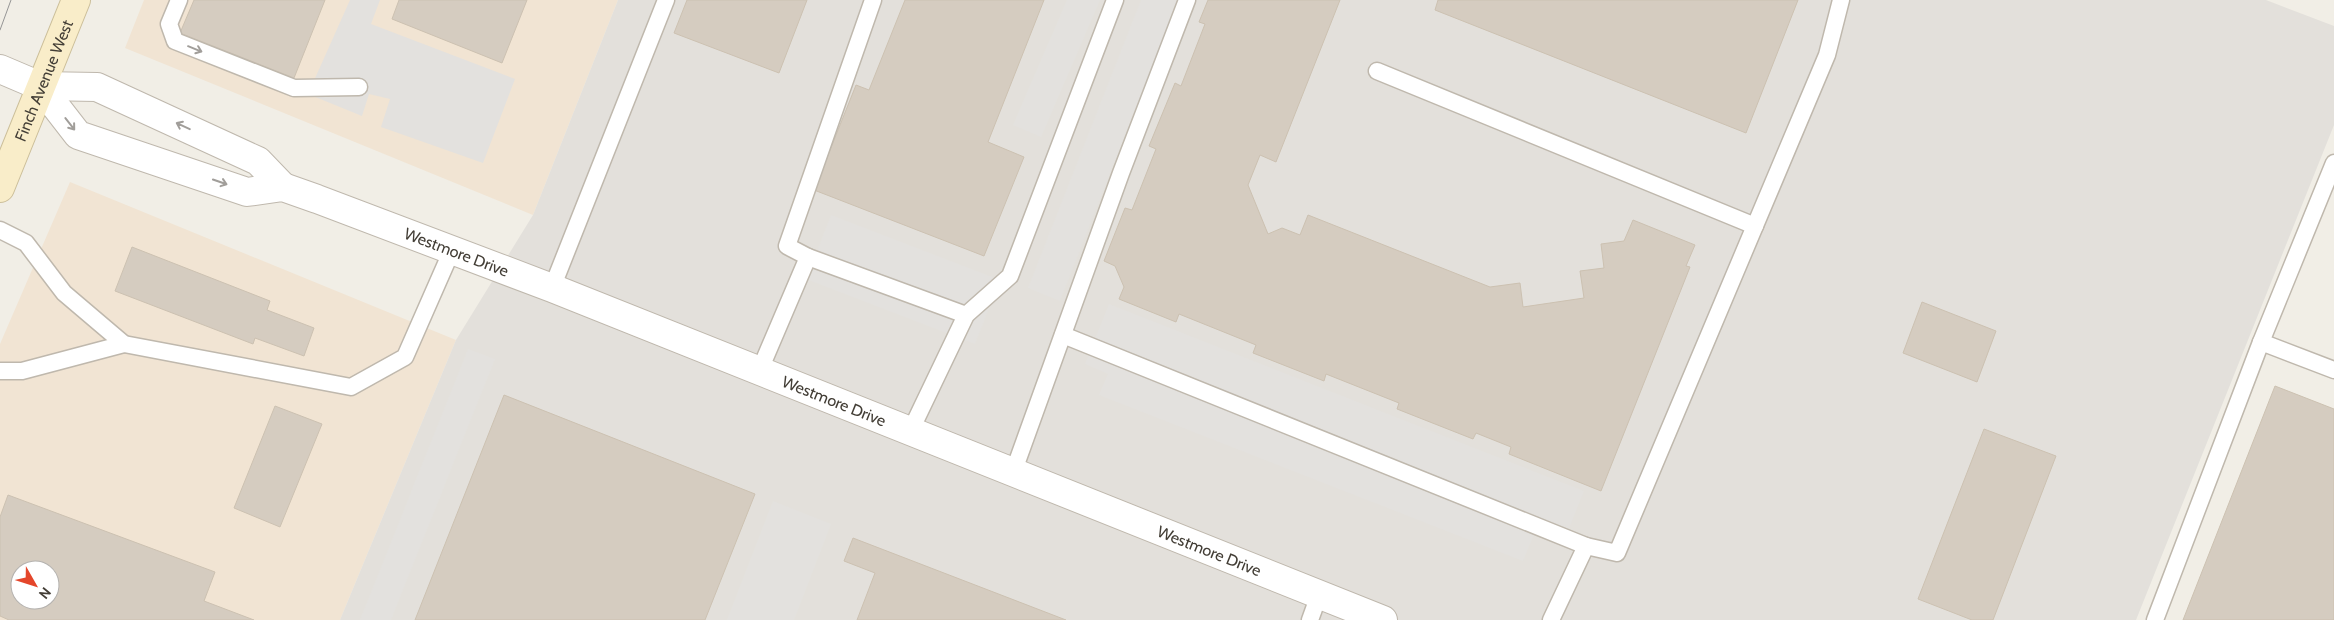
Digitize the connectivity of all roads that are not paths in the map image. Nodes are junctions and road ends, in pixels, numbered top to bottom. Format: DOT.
graph roads {
  1 [pos="76,0"];
  2 [pos="179,0"];
  3 [pos="666,0"];
  4 [pos="873,0"];
  5 [pos="1115,0"];
  6 [pos="1187,0"];
  7 [pos="1842,0"];
  8 [pos="0,69"];
  9 [pos="1378,70"];
  10 [pos="40,86"];
  11 [pos="359,87"];
  12 [pos="2334,163"];
  13 [pos="283,187"];
  14 [pos="0,188"];
  15 [pos="1754,226"];
  16 [pos="0,230"];
  17 [pos="452,250"];
  18 [pos="808,257"];
  19 [pos="552,288"];
  20 [pos="966,315"];
  21 [pos="1063,335"];
  22 [pos="2261,342"];
  23 [pos="124,344"];
  24 [pos="2334,370"];
  25 [pos="0,371"];
  26 [pos="759,372"];
  27 [pos="910,432"];
  28 [pos="1013,473"];
  29 [pos="1586,546"];
  30 [pos="1319,595"];
  31 [pos="1310,620"];
  32 [pos="1383,620"];
  33 [pos="1551,620"];
  34 [pos="2155,620"];
  1 -- 10 [label="main road, Finch Avenue West"];
  2 -- 11 [label="lane, one-way"];
  3 -- 19 [label="lane"];
  4 -- 18 [label="lane"];
  5 -- 20 [label="lane"];
  6 -- 21 [label="lane"];
  7 -- 15 [label="lane"];
  8 -- 10 [label="street, Westmore Drive"];
  9 -- 15 [label="lane"];
  13 -- 10 [label="street, Westmore Drive, one-way"];
  10 -- 13 [label="street, Westmore Drive, one-way"];
  10 -- 14 [label="main road, Finch Avenue West"];
  12 -- 22 [label="lane"];
  13 -- 17 [label="street, Westmore Drive"];
  15 -- 29 [label="lane"];
  16 -- 23 [label="lane"];
  17 -- 19 [label="street, Westmore Drive"];
  17 -- 23 [label="lane"];
  18 -- 20 [label="lane"];
  18 -- 26 [label="lane"];
  19 -- 26 [label="street, Westmore Drive"];
  20 -- 27 [label="lane"];
  21 -- 28 [label="lane"];
  21 -- 29 [label="lane"];
  22 -- 24 [label="lane"];
  22 -- 34 [label="lane"];
  23 -- 25 [label="lane"];
  26 -- 27 [label="street, Westmore Drive"];
  27 -- 28 [label="street, Westmore Drive"];
  28 -- 30 [label="street, Westmore Drive"];
  29 -- 33 [label="lane"];
  30 -- 31 [label="lane"];
  30 -- 32 [label="street, Westmore Drive"];
}
